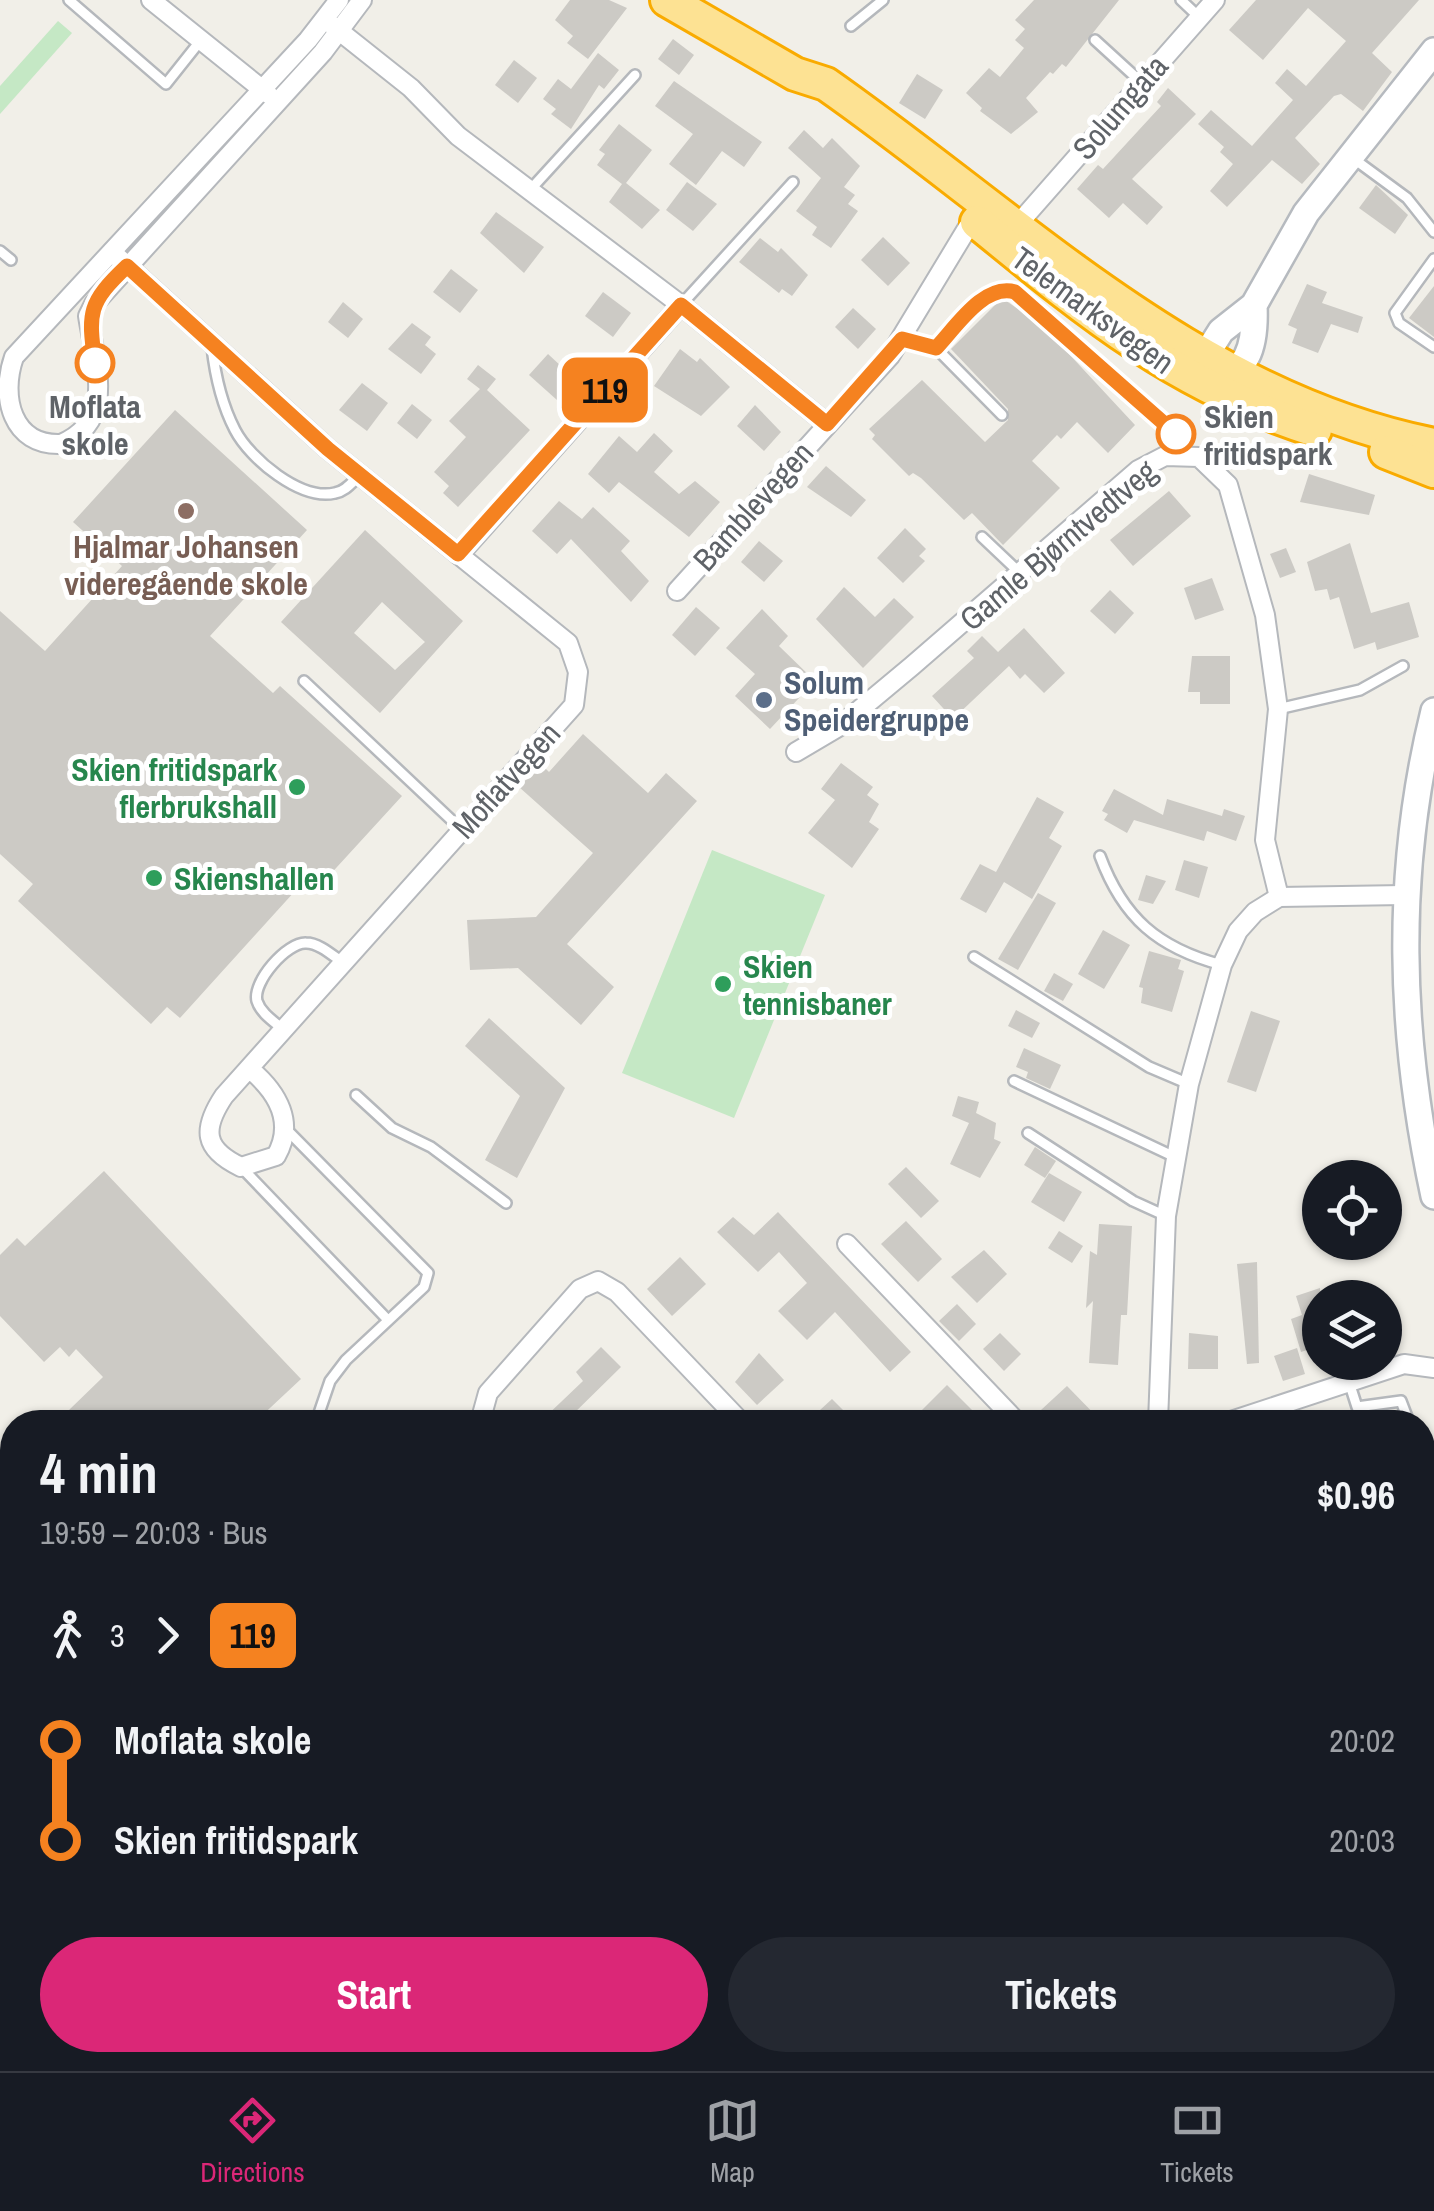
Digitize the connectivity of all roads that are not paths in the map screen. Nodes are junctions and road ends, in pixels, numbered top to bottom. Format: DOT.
graph roads {
  1 [pos="69,0"];
  2 [pos="152,0"];
  3 [pos="339,0"];
  4 [pos="362,0"];
  5 [pos="667,0"];
  6 [pos="883,0"];
  7 [pos="1180,0"];
  8 [pos="1214,0"];
  9 [pos="1199,17"];
  10 [pos="332,26"];
  11 [pos="852,26"];
  12 [pos="201,40"];
  13 [pos="1095,40"];
  14 [pos="1432,59"];
  15 [pos="635,75"];
  16 [pos="1142,82"];
  17 [pos="260,88"];
  18 [pos="276,101"];
  19 [pos="1352,157"];
  20 [pos="794,182"];
  21 [pos="530,190"];
  22 [pos="1026,215"];
  23 [pos="968,228"];
  24 [pos="1434,232"];
  25 [pos="0,251"];
  26 [pos="112,252"];
  27 [pos="1434,259"];
  28 [pos="11,260"];
  29 [pos="127,266"];
  30 [pos="681,305"];
  31 [pos="1254,305"];
  32 [pos="902,339"];
  33 [pos="212,347"];
  34 [pos="1434,347"];
  35 [pos="936,348"];
  36 [pos="1216,374"];
  37 [pos="1002,415"];
  38 [pos="827,424"];
  39 [pos="1434,445"];
  40 [pos="1182,457"];
  41 [pos="1434,471"];
  42 [pos="360,475"];
  43 [pos="982,537"];
  44 [pos="458,554"];
  45 [pos="1020,573"];
  46 [pos="678,591"];
  47 [pos="1402,666"];
  48 [pos="304,681"];
  49 [pos="1278,709"];
  50 [pos="1434,711"];
  51 [pos="796,752"];
  52 [pos="462,830"];
  53 [pos="1100,856"];
  54 [pos="1404,895"];
  55 [pos="1278,897"];
  56 [pos="974,957"];
  57 [pos="344,964"];
  58 [pos="1222,965"];
  59 [pos="285,1031"];
  60 [pos="251,1070"];
  61 [pos="1014,1081"];
  62 [pos="1189,1084"];
  63 [pos="356,1095"];
  64 [pos="287,1130"];
  65 [pos="1028,1133"];
  66 [pos="1176,1158"];
  67 [pos="241,1167"];
  68 [pos="1434,1196"];
  69 [pos="506,1204"];
  70 [pos="1166,1216"];
  71 [pos="847,1244"];
  72 [pos="387,1320"];
  73 [pos="1434,1368"];
  74 [pos="1349,1382"];
  75 [pos="320,1410"];
  76 [pos="483,1410"];
  77 [pos="729,1410"];
  78 [pos="1006,1410"];
  79 [pos="1158,1410"];
  80 [pos="1264,1410"];
  81 [pos="1404,1410"];
  1 -- 12 [label="lane"];
  2 -- 12 [label="street"];
  3 -- 10 [label="street"];
  4 -- 10 [label="street"];
  5 -- 36 [label="highway, Telemarksvegen"];
  6 -- 11 [label="lane"];
  7 -- 9 [label="lane"];
  8 -- 9 [label="street, Solumgata"];
  9 -- 16 [label="street, Solumgata"];
  10 -- 17 [label="street"];
  10 -- 18 [label="street"];
  10 -- 21 [label="street"];
  12 -- 17 [label="street"];
  13 -- 16 [label="lane"];
  14 -- 19 [label="main road"];
  15 -- 21 [label="lane"];
  16 -- 22 [label="street, Solumgata"];
  17 -- 18 [label="street"];
  17 -- 26 [label="street"];
  18 -- 29 [label="street"];
  19 -- 24 [label="lane"];
  19 -- 31 [label="main road"];
  20 -- 30 [label="lane"];
  21 -- 30 [label="street"];
  23 -- 32 [label="street, Bamblevegen"];
  25 -- 28 [label="lane"];
  26 -- 29 [label="street, Moflatvegen"];
  26 -- 29 [label="street"];
  27 -- 34 [label="lane"];
  29 -- 33 [label="street, Moflatvegen"];
  30 -- 38 [label="street"];
  30 -- 44 [label="street"];
  31 -- 36 [label="main road"];
  31 -- 36 [label="main road"];
  32 -- 35 [label="lane"];
  32 -- 38 [label="street, Bamblevegen"];
  33 -- 42 [label="street, Moflatvegen"];
  33 -- 42 [label="lane"];
  35 -- 37 [label="lane"];
  35 -- 40 [label="lane"];
  36 -- 39 [label="highway, Telemarksvegen"];
  36 -- 41 [label="highway, Telemarksvegen"];
  38 -- 46 [label="street, Bamblevegen"];
  40 -- 45 [label="street, Gamle Bjørntvedtveg"];
  40 -- 49 [label="street, Gamle Bjørntvedtveg"];
  42 -- 44 [label="street, Moflatvegen"];
  43 -- 45 [label="lane"];
  44 -- 52 [label="street, Moflatvegen"];
  45 -- 51 [label="street, Gamle Bjørntvedtveg"];
  47 -- 49 [label="lane"];
  48 -- 52 [label="lane"];
  49 -- 55 [label="street, Gamle Bjørntvedtveg"];
  50 -- 54 [label="main road"];
  52 -- 57 [label="street, Moflatvegen"];
  53 -- 58 [label="lane"];
  54 -- 55 [label="street"];
  54 -- 68 [label="main road"];
  55 -- 58 [label="street"];
  56 -- 62 [label="lane"];
  57 -- 59 [label="street, Moflatvegen"];
  57 -- 59 [label="lane"];
  58 -- 62 [label="street"];
  59 -- 60 [label="street, Moflatvegen"];
  60 -- 64 [label="street"];
  60 -- 67 [label="street, Moflatvegen"];
  61 -- 66 [label="lane"];
  62 -- 66 [label="street"];
  63 -- 69 [label="lane"];
  64 -- 67 [label="street"];
  64 -- 72 [label="lane"];
  65 -- 70 [label="lane"];
  66 -- 70 [label="street"];
  67 -- 72 [label="lane"];
  70 -- 79 [label="street"];
  71 -- 78 [label="street"];
  72 -- 75 [label="lane"];
  73 -- 74 [label="street"];
  74 -- 80 [label="street"];
  74 -- 81 [label="lane"];
  76 -- 77 [label="street"];
}
